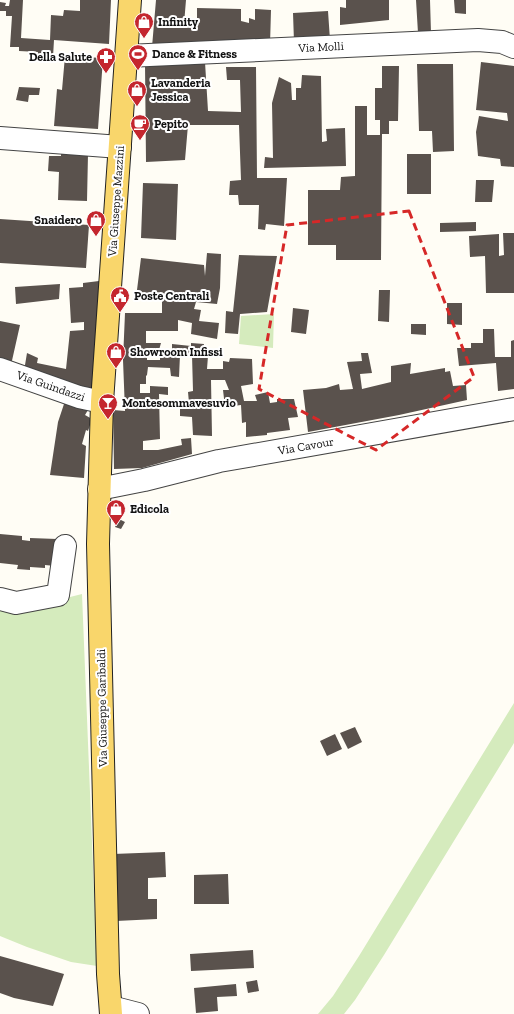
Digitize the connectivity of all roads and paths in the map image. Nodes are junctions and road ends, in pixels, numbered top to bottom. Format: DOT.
graph roads {
  1 [pos="130,0"];
  2 [pos="514,47"];
  3 [pos="127,56"];
  4 [pos="0,138"];
  5 [pos="120,147"];
  6 [pos="0,369"];
  7 [pos="102,402"];
  8 [pos="514,409"];
  9 [pos="98,489"];
  10 [pos="65,546"];
  11 [pos="0,599"];
  12 [pos="111,1010"];
  13 [pos="138,1014"];
  1 -- 3 [label="main road, Via Giuseppe Mazzini"];
  2 -- 3 [label="street, Via Molli"];
  3 -- 5 [label="main road, Via Giuseppe Mazzini"];
  4 -- 5 [label="street"];
  5 -- 7 [label="main road, Via Giuseppe Mazzini"];
  6 -- 7 [label="street, Via Guindazzi"];
  7 -- 9 [label="main road, Via Giuseppe Garibaldi"];
  8 -- 9 [label="street, Via Cavour"];
  9 -- 12 [label="main road, Via Giuseppe Garibaldi"];
  10 -- 11 [label="street"];
  12 -- 13 [label="street"];
}
